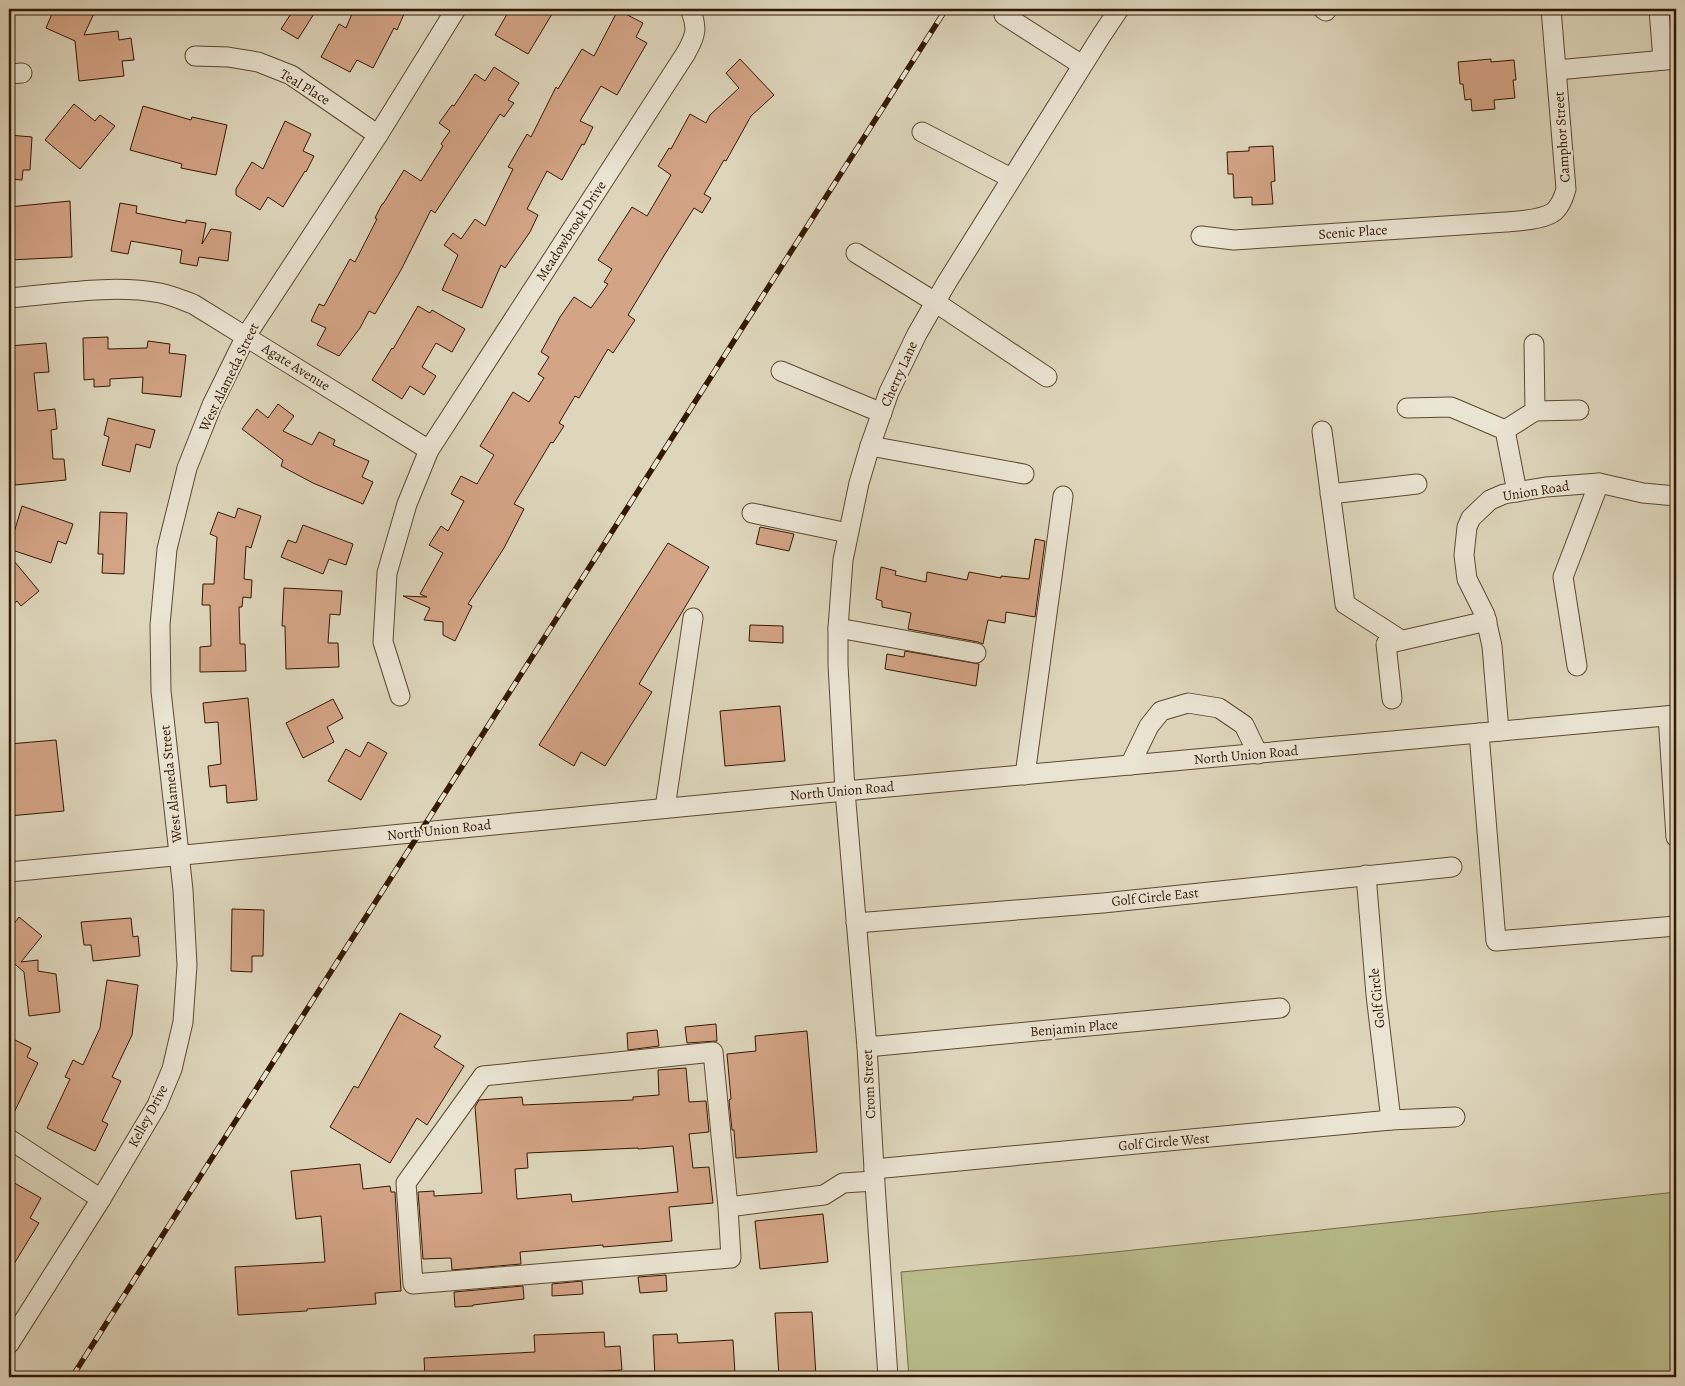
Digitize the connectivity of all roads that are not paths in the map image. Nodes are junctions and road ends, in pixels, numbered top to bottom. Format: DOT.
graph roads {
  1 [pos="456,9"];
  2 [pos="690,9"];
  3 [pos="1119,9"];
  4 [pos="1551,9"];
  5 [pos="1659,9"];
  6 [pos="1004,15"];
  7 [pos="195,56"];
  8 [pos="1670,59"];
  9 [pos="1082,65"];
  10 [pos="1557,70"];
  11 [pos="922,132"];
  12 [pos="378,135"];
  13 [pos="1011,178"];
  14 [pos="1506,222"];
  15 [pos="1201,236"];
  16 [pos="856,253"];
  17 [pos="9,298"];
  18 [pos="935,302"];
  19 [pos="246,336"];
  20 [pos="1534,344"];
  21 [pos="781,371"];
  22 [pos="1047,377"];
  23 [pos="1407,408"];
  24 [pos="1579,410"];
  25 [pos="1535,411"];
  26 [pos="882,413"];
  27 [pos="1505,430"];
  28 [pos="1322,431"];
  29 [pos="870,446"];
  30 [pos="429,450"];
  31 [pos="1024,474"];
  32 [pos="1599,483"];
  33 [pos="1417,484"];
  34 [pos="1517,492"];
  35 [pos="1330,494"];
  36 [pos="1063,496"];
  37 [pos="1676,496"];
  38 [pos="752,513"];
  39 [pos="848,534"];
  40 [pos="693,618"];
  41 [pos="1487,620"];
  42 [pos="838,628"];
  43 [pos="1401,640"];
  44 [pos="976,652"];
  45 [pos="1577,666"];
  46 [pos="400,696"];
  47 [pos="1392,699"];
  48 [pos="1672,715"];
  49 [pos="1499,731"];
  50 [pos="1479,733"];
  51 [pos="1258,754"];
  52 [pos="1130,765"];
  53 [pos="1025,774"];
  54 [pos="845,791"];
  55 [pos="665,808"];
  56 [pos="1676,837"];
  57 [pos="180,856"];
  58 [pos="1452,867"];
  59 [pos="9,872"];
  60 [pos="1366,875"];
  61 [pos="856,923"];
  62 [pos="1676,926"];
  63 [pos="1280,1008"];
  64 [pos="868,1048"];
  65 [pos="1455,1117"];
  66 [pos="1391,1120"];
  67 [pos="9,1139"];
  68 [pos="874,1175"];
  69 [pos="100,1198"];
  70 [pos="728,1207"];
  71 [pos="9,1344"];
  72 [pos="888,1377"];
  1 -- 12 [label="street, West Alameda Street"];
  2 -- 30 [label="street, Meadowbrook Drive"];
  3 -- 9 [label="street, Cherry Lane"];
  4 -- 10 [label="street, Camphor Street"];
  5 -- 8 [label="street"];
  6 -- 9 [label="street"];
  7 -- 12 [label="street, Teal Place"];
  8 -- 10 [label="street"];
  9 -- 13 [label="street, Cherry Lane"];
  10 -- 14 [label="street, Camphor Street"];
  11 -- 13 [label="street"];
  12 -- 19 [label="street, West Alameda Street"];
  13 -- 18 [label="street, Cherry Lane"];
  14 -- 15 [label="street, Scenic Place"];
  16 -- 18 [label="street"];
  17 -- 19 [label="street, Agate Avenue"];
  18 -- 22 [label="street"];
  18 -- 26 [label="street, Cherry Lane"];
  19 -- 30 [label="street, Agate Avenue"];
  19 -- 57 [label="street, West Alameda Street"];
  20 -- 25 [label="street"];
  21 -- 26 [label="street"];
  23 -- 27 [label="street"];
  24 -- 25 [label="street"];
  25 -- 27 [label="street"];
  26 -- 29 [label="street, Cherry Lane"];
  27 -- 34 [label="street"];
  28 -- 35 [label="street"];
  29 -- 31 [label="street"];
  29 -- 39 [label="street, Cherry Lane"];
  30 -- 46 [label="street, Meadowbrook Drive"];
  32 -- 34 [label="street, Union Road"];
  32 -- 37 [label="street, Union Road"];
  32 -- 45 [label="street"];
  33 -- 35 [label="street"];
  34 -- 41 [label="street, Union Road"];
  35 -- 43 [label="street"];
  36 -- 53 [label="street"];
  38 -- 39 [label="street"];
  39 -- 42 [label="street, Cherry Lane"];
  40 -- 55 [label="street"];
  41 -- 43 [label="street"];
  41 -- 49 [label="street, Union Road"];
  42 -- 44 [label="street"];
  42 -- 54 [label="street, Cherry Lane"];
  43 -- 47 [label="street"];
  48 -- 49 [label="street, North Union Road"];
  48 -- 56 [label="street"];
  49 -- 50 [label="street, North Union Road"];
  50 -- 51 [label="street, North Union Road"];
  50 -- 62 [label="street"];
  51 -- 52 [label="street, North Union Road"];
  51 -- 52 [label="street"];
  52 -- 53 [label="street, North Union Road"];
  53 -- 54 [label="street, North Union Road"];
  54 -- 55 [label="street, North Union Road"];
  54 -- 61 [label="street, Crom Street"];
  55 -- 57 [label="street, North Union Road"];
  57 -- 59 [label="street, North Union Road"];
  57 -- 69 [label="street, Kelley Drive"];
  58 -- 60 [label="street, Golf Circle East"];
  60 -- 61 [label="street, Golf Circle East"];
  60 -- 66 [label="street, Golf Circle"];
  61 -- 64 [label="street, Crom Street"];
  63 -- 64 [label="street, Benjamin Place"];
  64 -- 68 [label="street, Crom Street"];
  65 -- 66 [label="street, Golf Circle West"];
  66 -- 68 [label="street, Golf Circle West"];
  67 -- 69 [label="street"];
  68 -- 70 [label="street, Golf Circle West"];
  68 -- 72 [label="street, Crom Street"];
  69 -- 71 [label="street, Kelley Drive"];
  70 -- 70 [label="street"];
}
